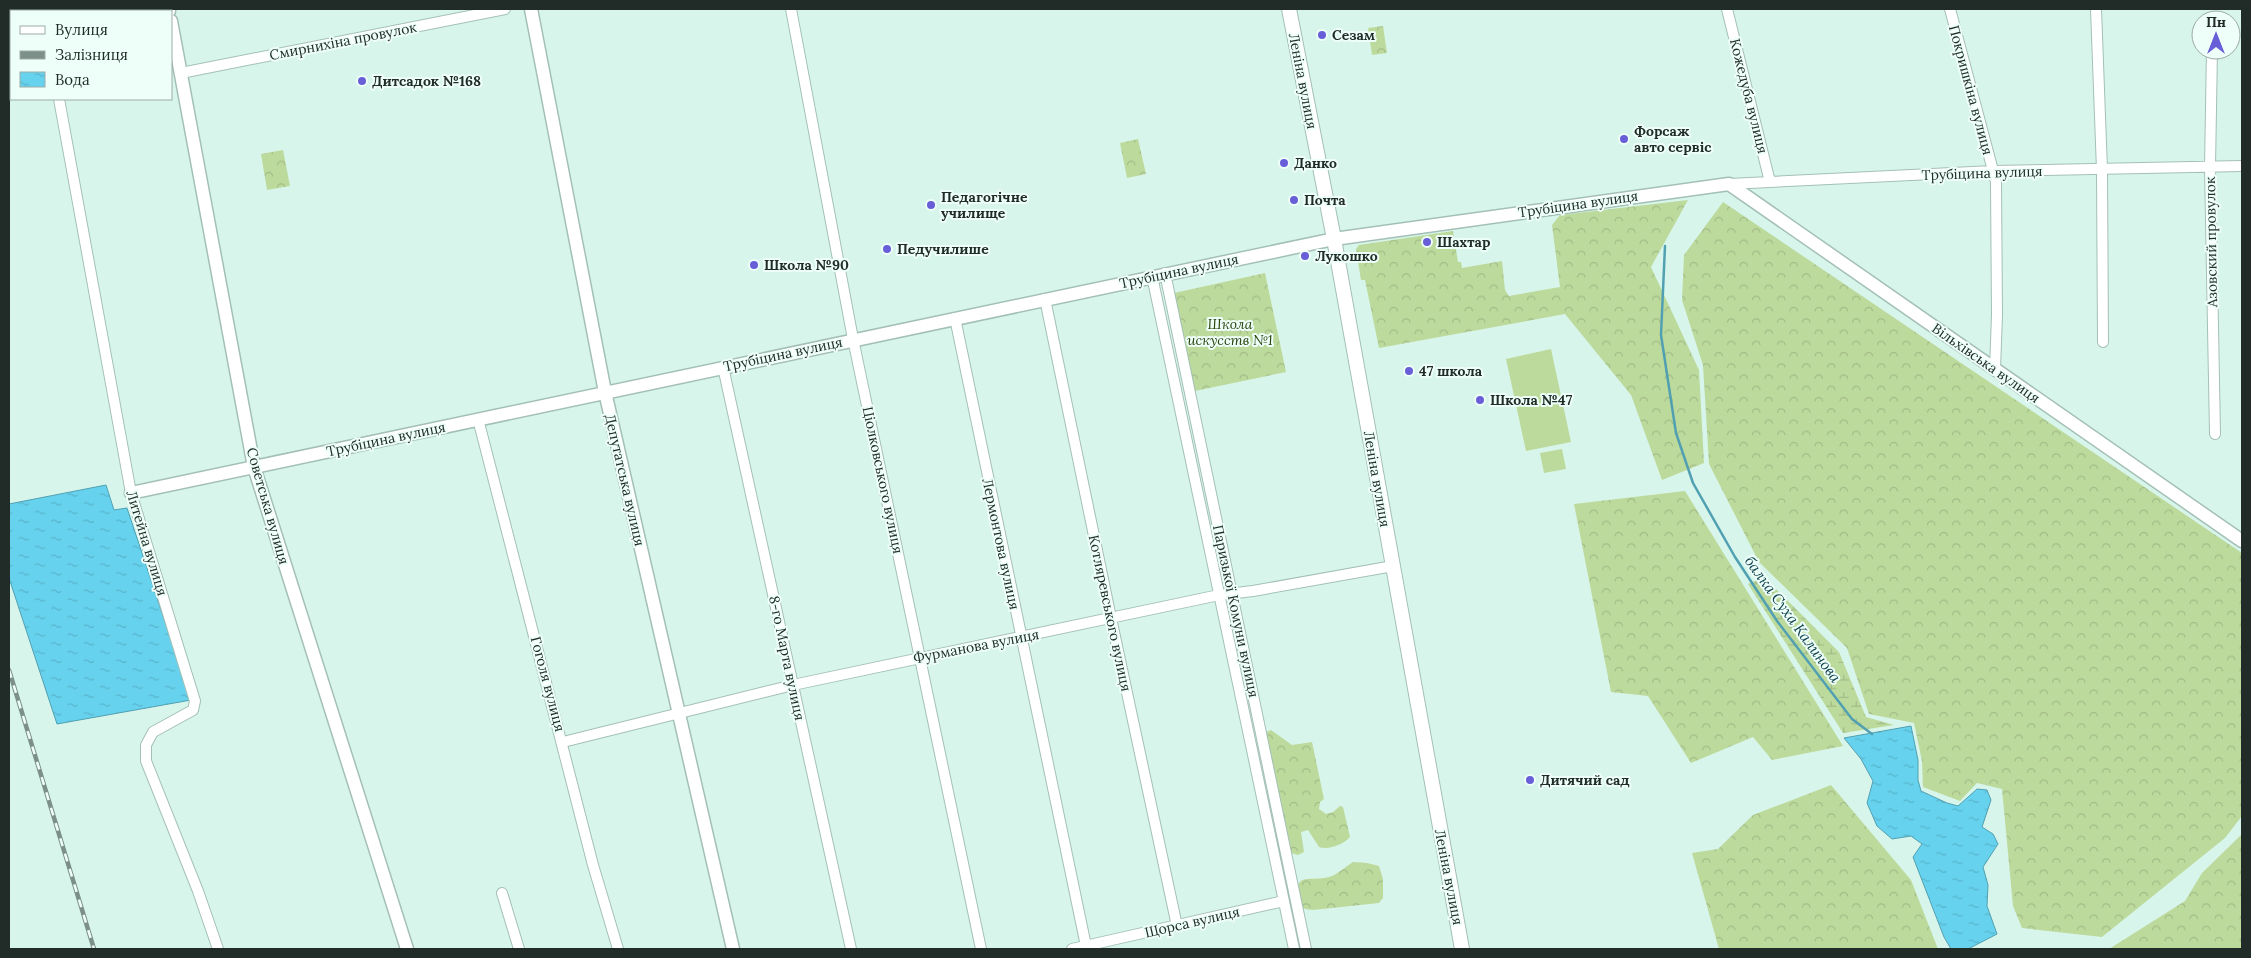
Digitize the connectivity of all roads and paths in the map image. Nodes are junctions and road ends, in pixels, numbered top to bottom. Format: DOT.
graph roads {
  1 [pos="505,9"];
  2 [pos="531,9"];
  3 [pos="791,9"];
  4 [pos="1289,9"];
  5 [pos="1727,9"];
  6 [pos="1950,9"];
  7 [pos="2096,9"];
  8 [pos="172,27"];
  9 [pos="2212,60"];
  10 [pos="181,72"];
  11 [pos="58,100"];
  12 [pos="2210,166"];
  13 [pos="2242,166"];
  14 [pos="2102,170"];
  15 [pos="1993,172"];
  16 [pos="1770,182"];
  17 [pos="1729,184"];
  18 [pos="1334,238"];
  19 [pos="1159,275"];
  20 [pos="1045,299"];
  21 [pos="955,318"];
  22 [pos="853,339"];
  23 [pos="2103,342"];
  24 [pos="723,367"];
  25 [pos="1995,369"];
  26 [pos="605,392"];
  27 [pos="478,419"];
  28 [pos="2216,434"];
  29 [pos="254,467"];
  30 [pos="131,493"];
  31 [pos="2242,542"];
  32 [pos="1393,566"];
  33 [pos="1232,593"];
  34 [pos="1219,595"];
  35 [pos="1111,618"];
  36 [pos="1020,637"];
  37 [pos="920,657"];
  38 [pos="793,685"];
  39 [pos="678,713"];
  40 [pos="563,742"];
  41 [pos="502,892"];
  42 [pos="1284,901"];
  43 [pos="1177,926"];
  44 [pos="1086,946"];
  45 [pos="218,949"];
  46 [pos="408,949"];
  47 [pos="519,949"];
  48 [pos="618,949"];
  49 [pos="733,949"];
  50 [pos="851,949"];
  51 [pos="980,949"];
  52 [pos="1072,949"];
  53 [pos="1294,949"];
  54 [pos="1306,949"];
  55 [pos="1462,949"];
  1 -- 10 [label="street, Смирнихіна провулок"];
  2 -- 26 [label="street, Депутатська вулиця"];
  3 -- 22 [label="street, Ціолковського вулиця"];
  4 -- 18 [label="main road, Леніна вулиця"];
  5 -- 16 [label="street, Кожедуба вулиця"];
  6 -- 15 [label="street, Покришкіна вулиця"];
  7 -- 14 [label="street"];
  8 -- 10 [label="street, Советська вулиця"];
  9 -- 12 [label="street, Азовский провулок"];
  10 -- 29 [label="street, Советська вулиця"];
  11 -- 30 [label="street, Литейна вулиця"];
  12 -- 13 [label="street, Трубіцина вулиця"];
  12 -- 14 [label="street, Трубіцина вулиця"];
  12 -- 28 [label="street, Азовский провулок"];
  14 -- 15 [label="street, Трубіцина вулиця"];
  14 -- 23 [label="street"];
  15 -- 16 [label="street, Трубіцина вулиця"];
  15 -- 25 [label="street, Покришкіна вулиця"];
  16 -- 17 [label="street, Трубіцина вулиця"];
  17 -- 18 [label="street, Трубіцина вулиця"];
  17 -- 25 [label="street, Вільхівська вулиця"];
  18 -- 19 [label="street, Трубіцина вулиця"];
  18 -- 32 [label="main road, Леніна вулиця"];
  19 -- 20 [label="street, Трубіцина вулиця"];
  19 -- 33 [label="street, Паризької Комуни вулиця"];
  19 -- 34 [label="street, Паризької Комуни вулиця"];
  20 -- 21 [label="street, Трубіцина вулиця"];
  20 -- 35 [label="street, Котляревського вулиця"];
  21 -- 22 [label="street, Трубіцина вулиця"];
  21 -- 36 [label="street, Лермонтова вулиця"];
  22 -- 24 [label="street, Трубіцина вулиця"];
  22 -- 37 [label="street, Ціолковського вулиця"];
  24 -- 26 [label="street, Трубіцина вулиця"];
  24 -- 38 [label="street, 8-го Марта вулиця"];
  25 -- 31 [label="street, Вільхівська вулиця"];
  26 -- 27 [label="street, Трубіцина вулиця"];
  26 -- 39 [label="street, Депутатська вулиця"];
  27 -- 29 [label="street, Трубіцина вулиця"];
  27 -- 40 [label="street, Гоголя вулиця"];
  29 -- 30 [label="street, Трубіцина вулиця"];
  29 -- 46 [label="street, Советська вулиця"];
  30 -- 45 [label="street, Литейна вулиця"];
  32 -- 33 [label="street, Фурманова вулиця"];
  32 -- 55 [label="main road, Леніна вулиця"];
  33 -- 34 [label="street, Фурманова вулиця"];
  33 -- 54 [label="street, Паризької Комуни вулиця"];
  34 -- 35 [label="street, Фурманова вулиця"];
  34 -- 42 [label="street, Паризької Комуни вулиця"];
  35 -- 36 [label="street, Фурманова вулиця"];
  35 -- 43 [label="street, Котляревського вулиця"];
  36 -- 37 [label="street, Фурманова вулиця"];
  36 -- 44 [label="street, Лермонтова вулиця"];
  37 -- 38 [label="street, Фурманова вулиця"];
  37 -- 51 [label="street, Ціолковського вулиця"];
  38 -- 39 [label="street, Фурманова вулиця"];
  38 -- 50 [label="street, 8-го Марта вулиця"];
  39 -- 40 [label="street, Фурманова вулиця"];
  39 -- 49 [label="street, Депутатська вулиця"];
  40 -- 48 [label="street, Гоголя вулиця"];
  41 -- 47 [label="street"];
  42 -- 43 [label="street, Щорса вулиця"];
  42 -- 53 [label="street, Паризької Комуни вулиця"];
  43 -- 44 [label="street, Щорса вулиця"];
  44 -- 52 [label="street, Щорса вулиця"];
}
